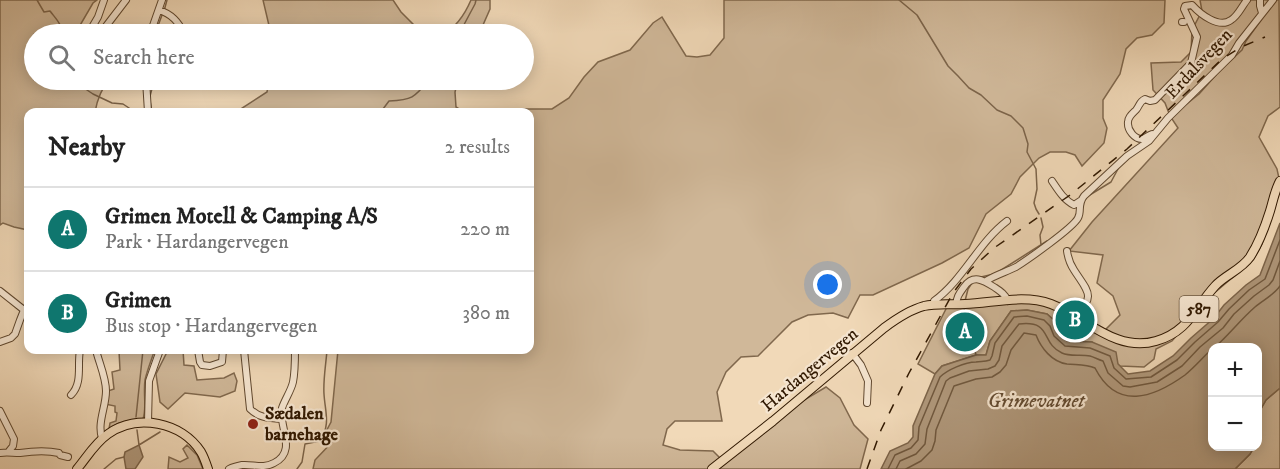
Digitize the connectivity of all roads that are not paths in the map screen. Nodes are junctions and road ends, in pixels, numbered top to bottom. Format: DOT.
graph roads {
  1 [pos="104,0"];
  2 [pos="126,0"];
  3 [pos="162,0"];
  4 [pos="1247,0"];
  5 [pos="1260,0"];
  6 [pos="1273,0"];
  7 [pos="162,11"];
  8 [pos="1262,13"];
  9 [pos="94,24"];
  10 [pos="108,24"];
  11 [pos="155,24"];
  12 [pos="179,24"];
  13 [pos="150,90"];
  14 [pos="148,108"];
  15 [pos="1155,133"];
  16 [pos="1052,181"];
  17 [pos="1280,181"];
  18 [pos="1080,201"];
  19 [pos="1007,221"];
  20 [pos="1067,251"];
  21 [pos="982,280"];
  22 [pos="0,291"];
  23 [pos="1008,301"];
  24 [pos="962,304"];
  25 [pos="934,305"];
  26 [pos="24,307"];
  27 [pos="24,313"];
  28 [pos="1076,317"];
  29 [pos="0,342"];
  30 [pos="852,353"];
  31 [pos="76,354"];
  32 [pos="79,354"];
  33 [pos="97,354"];
  34 [pos="159,354"];
  35 [pos="199,354"];
  36 [pos="223,354"];
  37 [pos="244,354"];
  38 [pos="295,354"];
  39 [pos="78,358"];
  40 [pos="71,395"];
  41 [pos="867,403"];
  42 [pos="0,411"];
  43 [pos="281,419"];
  44 [pos="148,422"];
  45 [pos="102,438"];
  46 [pos="9,452"];
  47 [pos="0,453"];
  48 [pos="68,457"];
  49 [pos="254,468"];
  50 [pos="77,469"];
  51 [pos="208,469"];
  52 [pos="229,469"];
  53 [pos="712,469"];
  1 -- 9 [label="street"];
  2 -- 10 [label="street"];
  3 -- 7 [label="street"];
  4 -- 15 [label="street, Erdalsvegen"];
  5 -- 8 [label="street"];
  6 -- 8 [label="street, Erdalsvegen"];
  7 -- 11 [label="street"];
  7 -- 12 [label="street"];
  8 -- 15 [label="street, Erdalsvegen"];
  13 -- 14 [label="street"];
  15 -- 18 [label="street, Erdalsvegen"];
  16 -- 18 [label="street"];
  17 -- 28 [label="main road, Hardangervegen / 587"];
  18 -- 21 [label="street, Erdalsvegen"];
  19 -- 25 [label="street"];
  20 -- 28 [label="street"];
  21 -- 23 [label="street"];
  21 -- 24 [label="street, Erdalsvegen"];
  22 -- 26 [label="street"];
  23 -- 24 [label="main road, Hardangervegen / 587"];
  23 -- 28 [label="main road, Hardangervegen / 587"];
  24 -- 25 [label="main road, Hardangervegen / 587"];
  25 -- 30 [label="main road, Hardangervegen / 587"];
  27 -- 29 [label="street"];
  30 -- 41 [label="street"];
  30 -- 53 [label="main road, Hardangervegen / 587"];
  31 -- 39 [label="street"];
  32 -- 39 [label="street"];
  33 -- 45 [label="street"];
  34 -- 44 [label="street"];
  35 -- 36 [label="street"];
  37 -- 43 [label="street"];
  38 -- 43 [label="street"];
  39 -- 40 [label="street"];
  42 -- 46 [label="street"];
  43 -- 49 [label="street"];
  44 -- 45 [label="main road"];
  44 -- 51 [label="main road"];
  45 -- 50 [label="main road"];
  46 -- 47 [label="street"];
  46 -- 48 [label="street"];
  49 -- 52 [label="street"];
}
